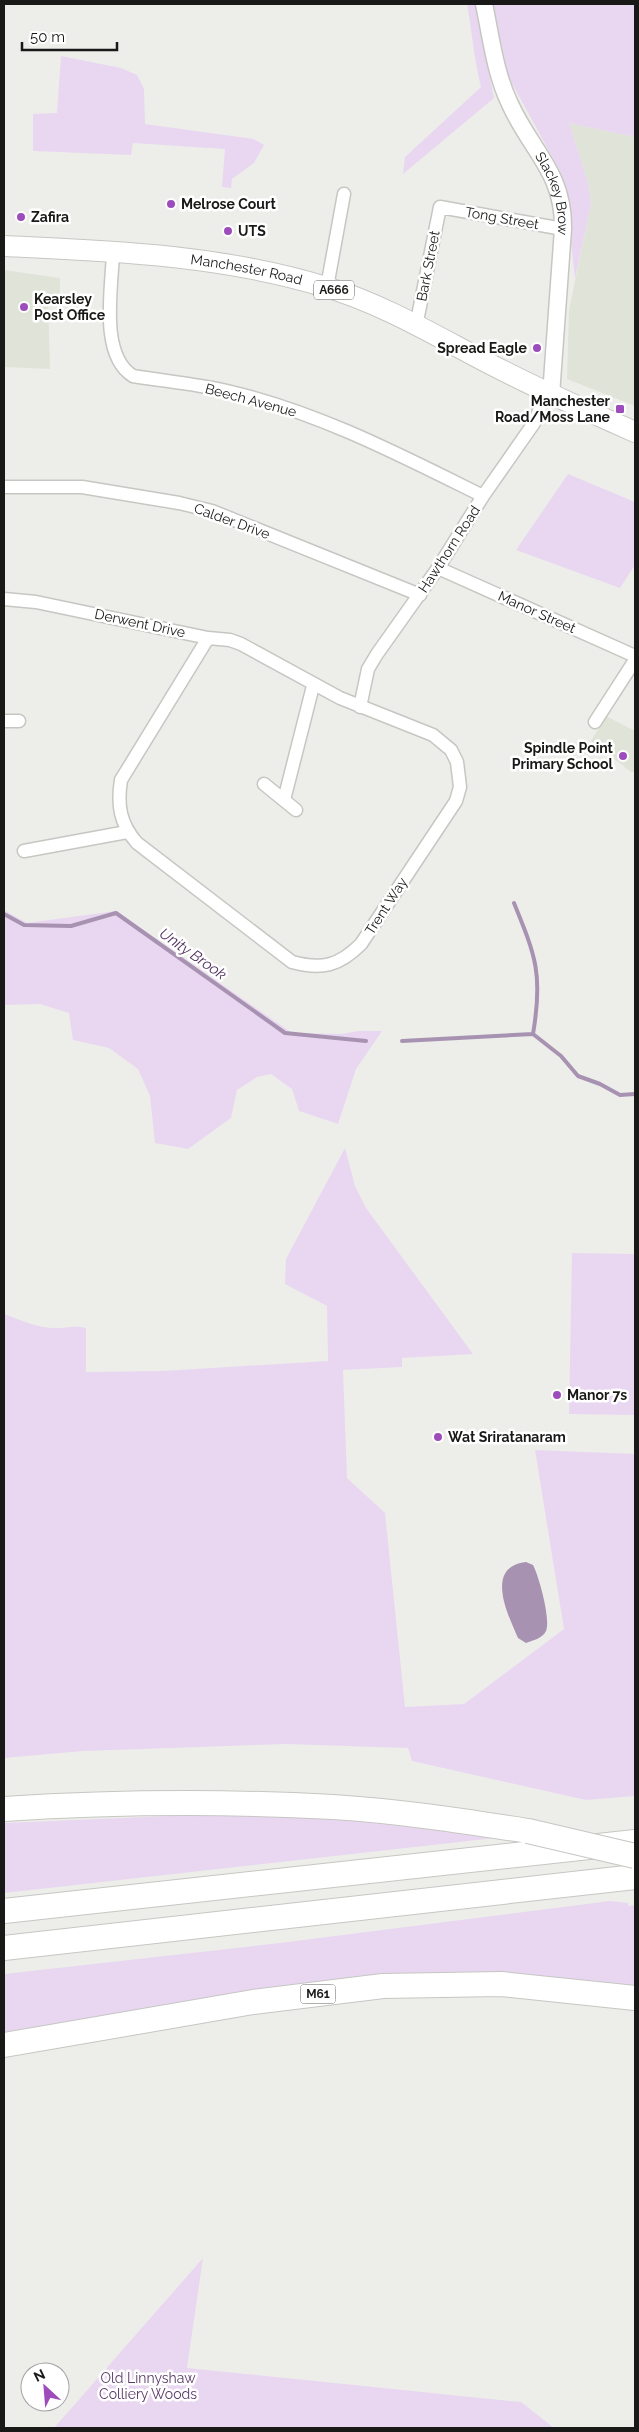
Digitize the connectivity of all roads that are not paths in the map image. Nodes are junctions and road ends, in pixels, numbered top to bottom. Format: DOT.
graph roads {
  1 [pos="484,4"];
  2 [pos="344,194"];
  3 [pos="440,207"];
  4 [pos="563,229"];
  5 [pos="4,246"];
  6 [pos="114,252"];
  7 [pos="327,287"];
  8 [pos="416,326"];
  9 [pos="548,394"];
  10 [pos="635,432"];
  11 [pos="4,487"];
  12 [pos="483,496"];
  13 [pos="438,568"];
  14 [pos="420,595"];
  15 [pos="4,599"];
  16 [pos="208,638"];
  17 [pos="635,656"];
  18 [pos="635,660"];
  19 [pos="271,661"];
  20 [pos="313,686"];
  21 [pos="360,707"];
  22 [pos="4,721"];
  23 [pos="19,721"];
  24 [pos="595,722"];
  25 [pos="264,784"];
  26 [pos="284,800"];
  27 [pos="296,810"];
  28 [pos="127,832"];
  29 [pos="24,851"];
  30 [pos="4,1809"];
  31 [pos="635,1842"];
  32 [pos="635,1856"];
  33 [pos="635,1876"];
  34 [pos="4,1911"];
  35 [pos="4,1948"];
  36 [pos="635,1998"];
  37 [pos="4,2045"];
  1 -- 4 [label="street, Slackey Brow"];
  2 -- 7 [label="street"];
  3 -- 4 [label="street, Tong Street"];
  3 -- 8 [label="street, Bark Street"];
  4 -- 9 [label="street, Slackey Brow"];
  5 -- 6 [label="main road, Manchester Road / A666"];
  6 -- 7 [label="main road, Manchester Road / A666"];
  6 -- 12 [label="street, Beech Avenue"];
  7 -- 8 [label="main road, Manchester Road / A666"];
  8 -- 9 [label="main road, Manchester Road / A666"];
  9 -- 10 [label="main road, Manchester Road / A666"];
  9 -- 12 [label="street, Hawthorn Road"];
  11 -- 14 [label="street, Calder Drive"];
  12 -- 13 [label="street, Hawthorn Road"];
  13 -- 14 [label="street, Hawthorn Road"];
  13 -- 17 [label="street, Manor Street"];
  14 -- 21 [label="street, Hawthorn Road"];
  15 -- 16 [label="street, Derwent Drive"];
  16 -- 19 [label="street, Derwent Drive"];
  16 -- 28 [label="street, Trent Way"];
  18 -- 24 [label="street"];
  19 -- 20 [label="street, Trent Way"];
  20 -- 21 [label="street, Trent Way"];
  20 -- 26 [label="street"];
  21 -- 28 [label="street, Trent Way"];
  22 -- 23 [label="street"];
  25 -- 26 [label="street"];
  26 -- 27 [label="street"];
  28 -- 29 [label="street"];
  30 -- 32 [label="highway, bridge"];
  31 -- 34 [label="highway"];
  33 -- 35 [label="highway"];
  36 -- 37 [label="highway, M61"];
}
